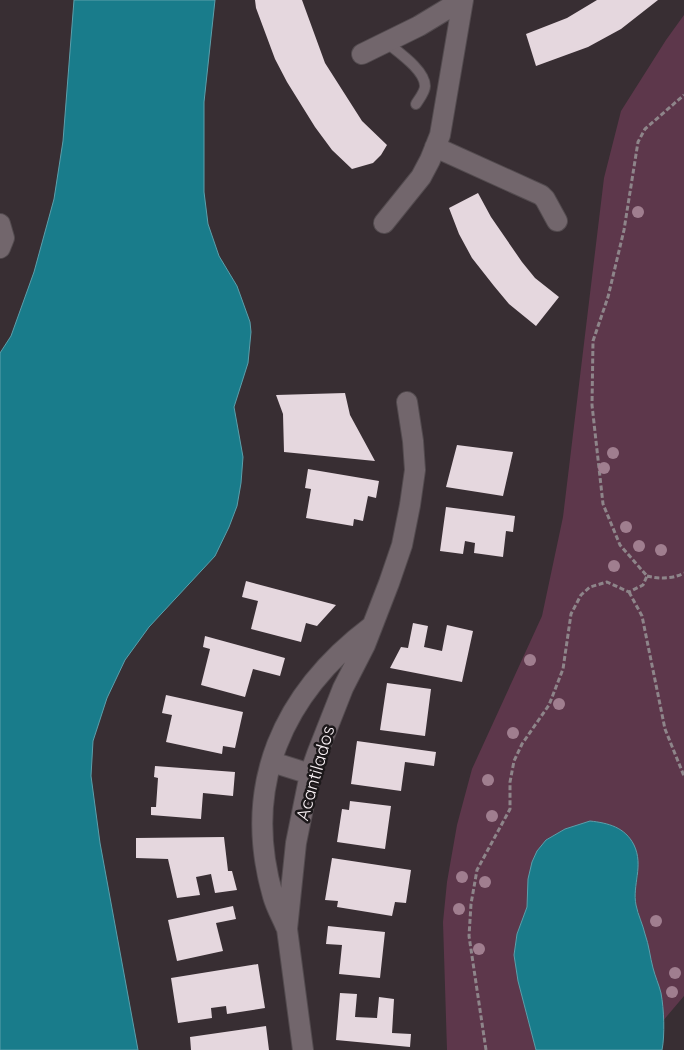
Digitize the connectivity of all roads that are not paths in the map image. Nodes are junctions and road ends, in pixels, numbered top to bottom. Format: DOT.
graph roads {
  1 [pos="462,0"];
  2 [pos="386,42"];
  3 [pos="362,54"];
  4 [pos="416,104"];
  5 [pos="436,146"];
  6 [pos="557,221"];
  7 [pos="384,223"];
  8 [pos="0,224"];
  9 [pos="0,248"];
  10 [pos="407,402"];
  11 [pos="372,626"];
  12 [pos="272,762"];
  13 [pos="310,774"];
  14 [pos="287,929"];
  15 [pos="303,1050"];
  1 -- 2 [label="street"];
  1 -- 5 [label="street"];
  2 -- 3 [label="street"];
  2 -- 4 [label="lane"];
  5 -- 6 [label="street"];
  5 -- 7 [label="street"];
  8 -- 9 [label="street"];
  10 -- 11 [label="street, Acantilados"];
  11 -- 12 [label="street, Acantilados"];
  11 -- 13 [label="street, Acantilados"];
  12 -- 13 [label="street"];
  12 -- 14 [label="street, Acantilados"];
  13 -- 14 [label="street, Acantilados"];
  14 -- 15 [label="street, Acantilados"];
}
